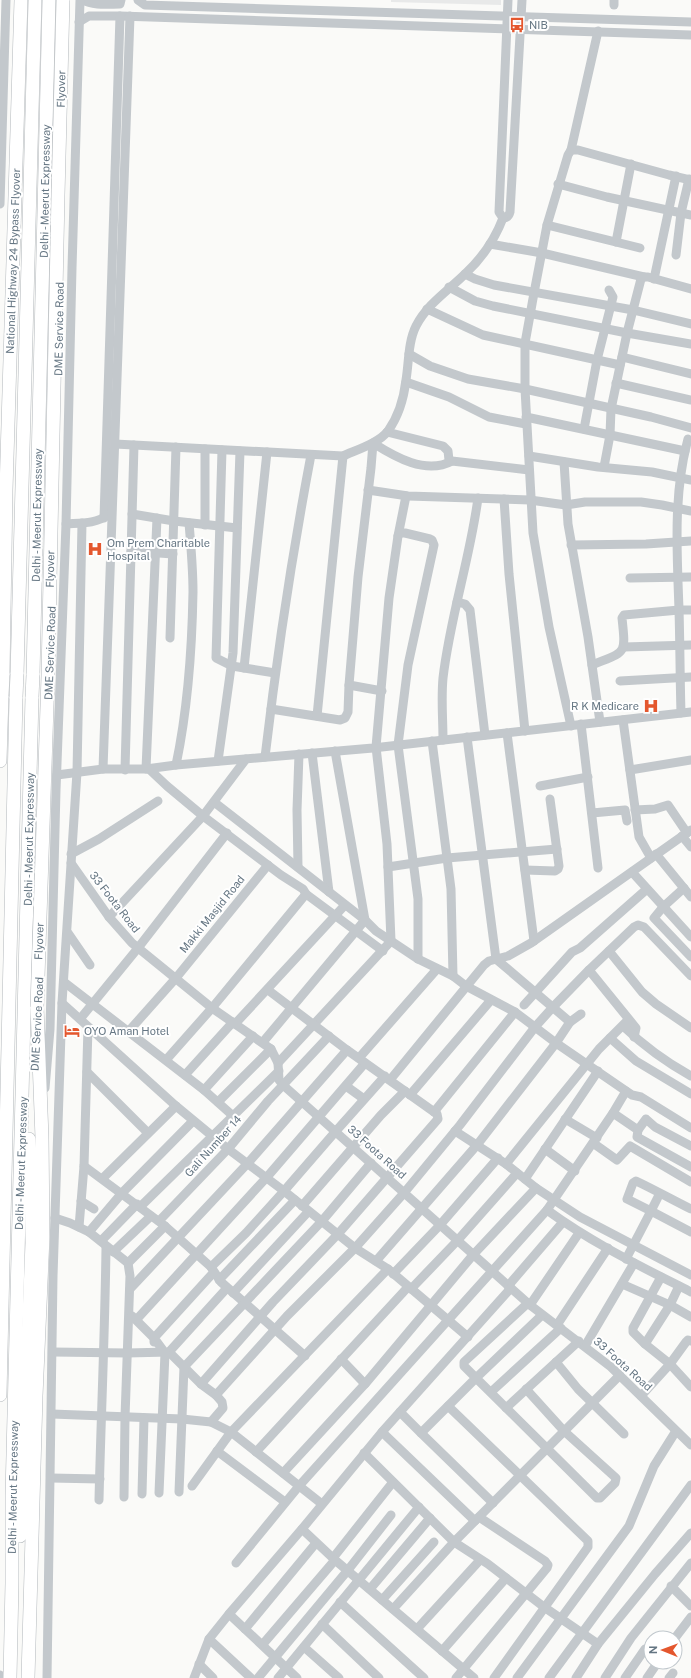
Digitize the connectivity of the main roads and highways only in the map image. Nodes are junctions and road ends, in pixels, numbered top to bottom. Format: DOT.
graph roads {
  1 [pos="35,0"];
  2 [pos="49,0"];
  3 [pos="64,0"];
  4 [pos="20,5"];
  5 [pos="1,694"];
  6 [pos="0,761"];
  7 [pos="10,1012"];
  8 [pos="24,1065"];
  9 [pos="0,1088"];
  10 [pos="34,1312"];
  11 [pos="0,1395"];
  12 [pos="12,1583"];
  13 [pos="10,1678"];
  14 [pos="28,1678"];
  1 -- 7 [label="highway, Delhi - Meerut Expressway, bridge"];
  2 -- 8 [label="highway, Delhi - Meerut Expressway, bridge"];
  3 -- 10 [label="highway, Flyover, bridge"];
  4 -- 5 [label="highway, National Highway 24 Bypass Flyover, bridge"];
  5 -- 6 [label="highway, National Highway 24 Bypass Flyover"];
  7 -- 9 [label="highway"];
  7 -- 11 [label="highway, Delhi - Meerut Expressway"];
  8 -- 10 [label="highway"];
  8 -- 12 [label="highway, Delhi - Meerut Expressway"];
  10 -- 12 [label="highway"];
  10 -- 14 [label="highway"];
  12 -- 13 [label="highway, Delhi - Meerut Expressway"];
}
